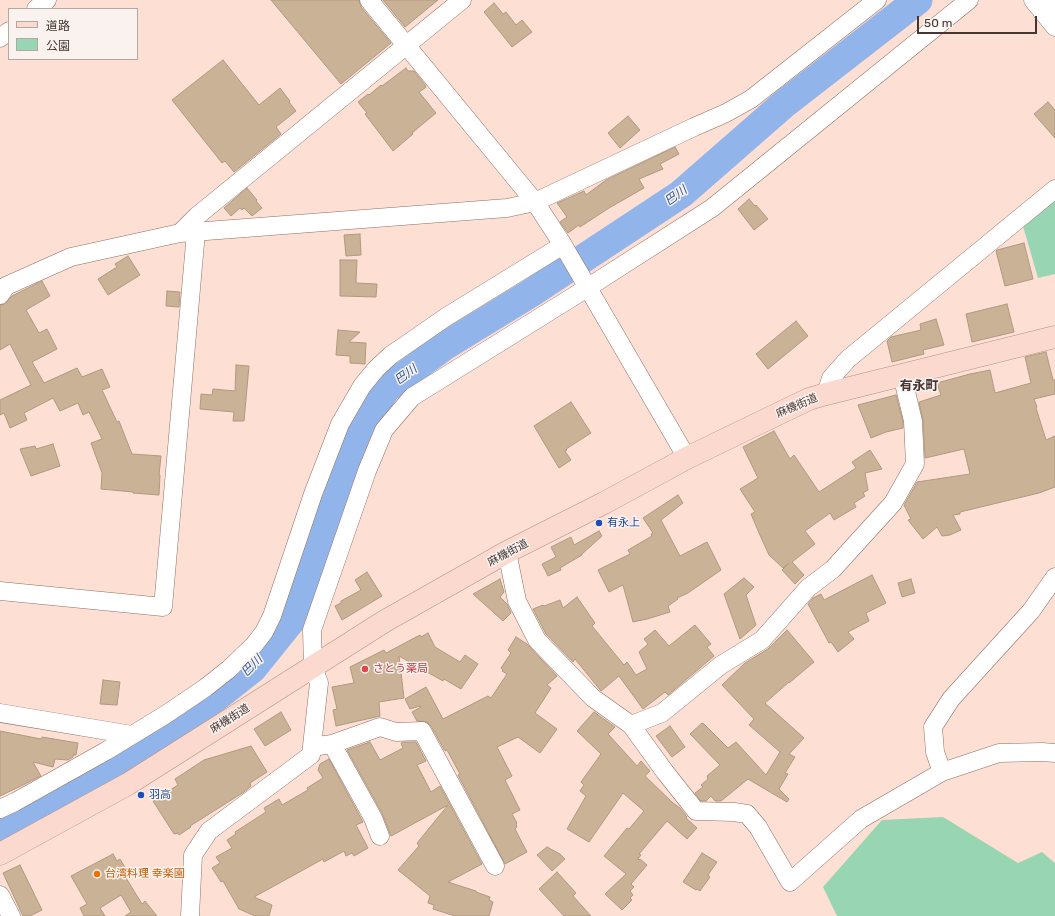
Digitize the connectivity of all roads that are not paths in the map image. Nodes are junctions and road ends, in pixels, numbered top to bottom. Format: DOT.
graph roads {
  1 [pos="47,0"];
  2 [pos="369,0"];
  3 [pos="462,0"];
  4 [pos="877,0"];
  5 [pos="969,0"];
  6 [pos="1044,4"];
  7 [pos="37,8"];
  8 [pos="1055,27"];
  9 [pos="8,31"];
  10 [pos="0,38"];
  11 [pos="406,45"];
  12 [pos="1055,189"];
  13 [pos="535,202"];
  14 [pos="188,233"];
  15 [pos="563,245"];
  16 [pos="587,288"];
  17 [pos="2,289"];
  18 [pos="1055,337"];
  19 [pos="902,375"];
  20 [pos="826,394"];
  21 [pos="687,458"];
  22 [pos="507,552"];
  23 [pos="1055,577"];
  24 [pos="0,591"];
  25 [pos="313,667"];
  26 [pos="0,713"];
  27 [pos="631,725"];
  28 [pos="132,735"];
  29 [pos="332,744"];
  30 [pos="312,747"];
  31 [pos="1055,753"];
  32 [pos="942,772"];
  33 [pos="0,809"];
  34 [pos="380,836"];
  35 [pos="0,854"];
  36 [pos="495,866"];
  37 [pos="0,895"];
  38 [pos="12,916"];
  39 [pos="190,916"];
  1 -- 7 [label="street"];
  2 -- 11 [label="street"];
  3 -- 11 [label="street"];
  4 -- 13 [label="street"];
  5 -- 16 [label="street"];
  6 -- 8 [label="street"];
  9 -- 10 [label="street"];
  11 -- 13 [label="street"];
  11 -- 14 [label="street"];
  12 -- 20 [label="street"];
  13 -- 14 [label="street"];
  13 -- 15 [label="street"];
  14 -- 17 [label="street"];
  14 -- 24 [label="street"];
  15 -- 16 [label="street"];
  15 -- 28 [label="street"];
  16 -- 21 [label="street"];
  16 -- 25 [label="street"];
  18 -- 19 [label="main road, 麻機街道"];
  19 -- 20 [label="main road, 麻機街道"];
  19 -- 27 [label="street"];
  20 -- 21 [label="main road, 麻機街道"];
  21 -- 22 [label="main road, 麻機街道"];
  22 -- 25 [label="main road, 麻機街道"];
  22 -- 27 [label="street"];
  23 -- 32 [label="street"];
  25 -- 30 [label="street"];
  25 -- 35 [label="main road, 麻機街道"];
  26 -- 28 [label="street"];
  27 -- 32 [label="street"];
  28 -- 33 [label="street"];
  29 -- 30 [label="street"];
  29 -- 34 [label="street"];
  29 -- 36 [label="street"];
  30 -- 39 [label="street"];
  31 -- 32 [label="street"];
  37 -- 38 [label="street"];
}
